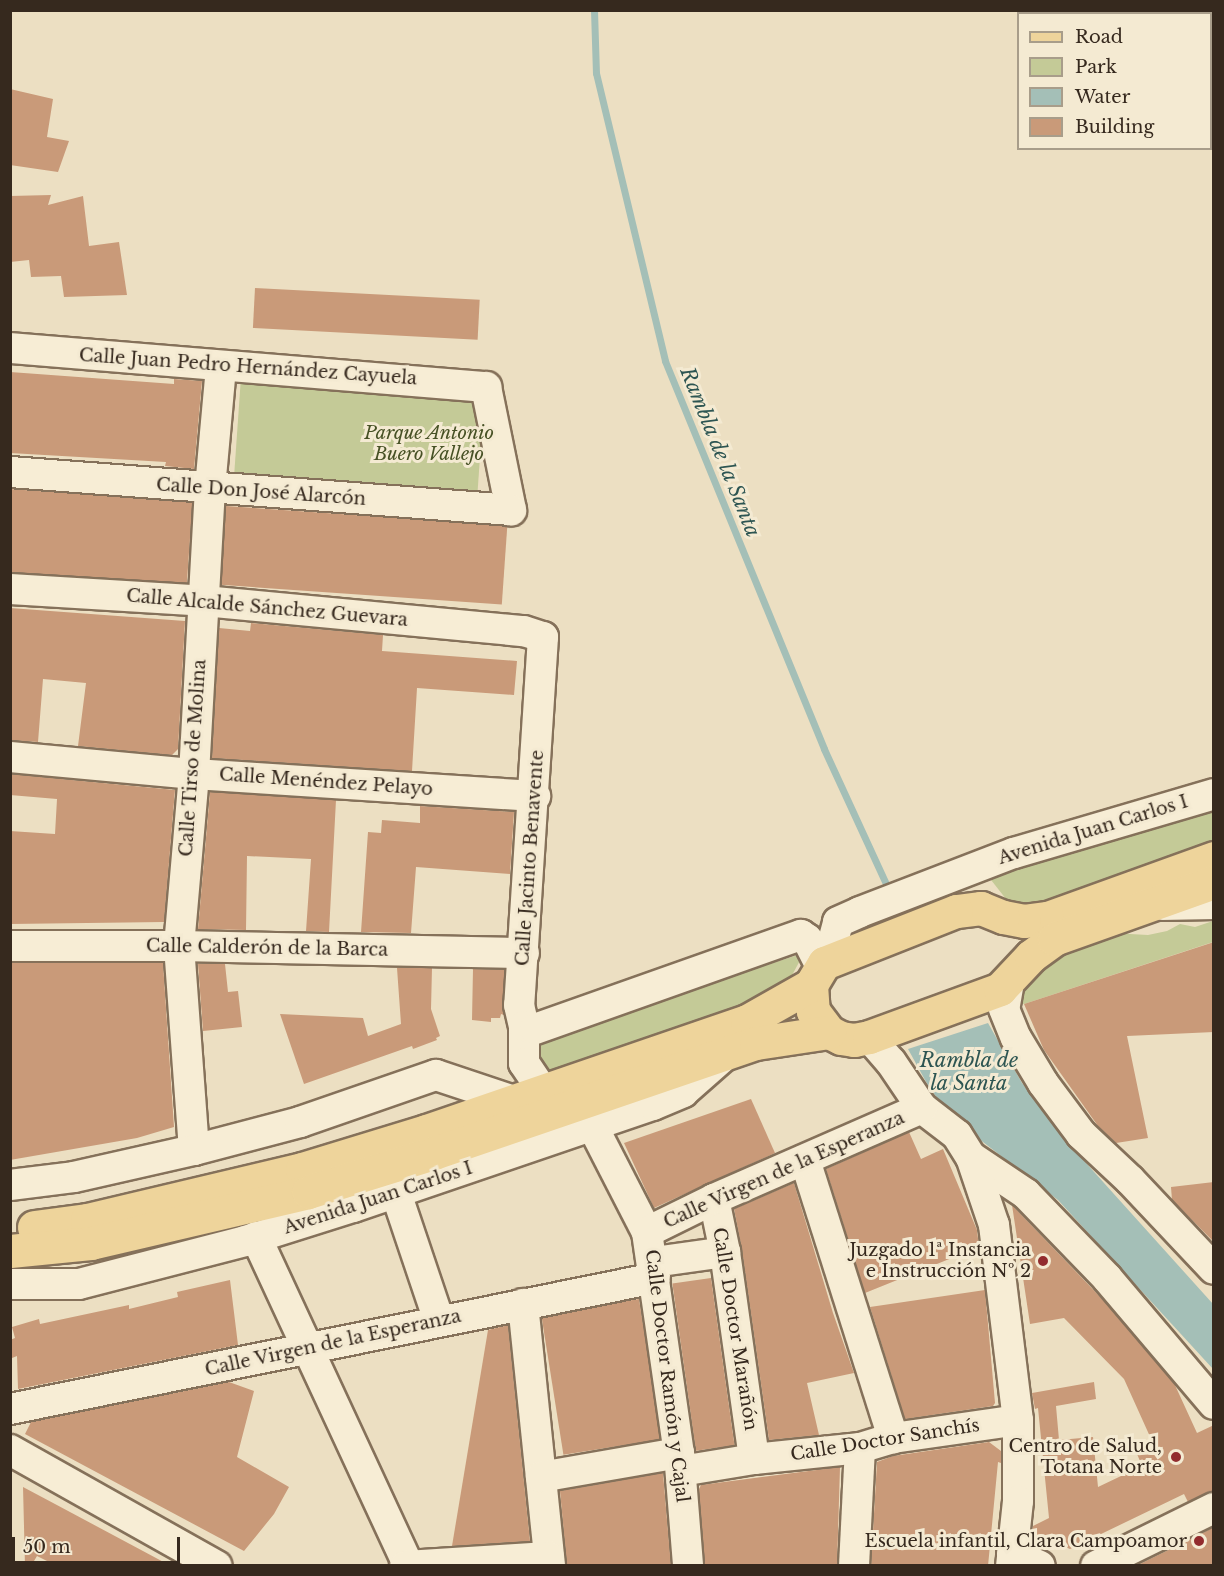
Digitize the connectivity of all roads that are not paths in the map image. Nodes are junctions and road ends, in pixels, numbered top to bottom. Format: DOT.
graph roads {
  1 [pos="10,348"];
  2 [pos="221,366"];
  3 [pos="10,472"];
  4 [pos="210,488"];
  5 [pos="511,510"];
  6 [pos="10,589"];
  7 [pos="204,601"];
  8 [pos="524,631"];
  9 [pos="10,757"];
  10 [pos="194,774"];
  11 [pos="1214,794"];
  12 [pos="534,796"];
  13 [pos="1214,858"];
  14 [pos="965,871"];
  15 [pos="1214,882"];
  16 [pos="1214,904"];
  17 [pos="1147,905"];
  18 [pos="956,912"];
  19 [pos="1000,915"];
  20 [pos="10,946"];
  21 [pos="179,946"];
  22 [pos="524,953"];
  23 [pos="820,971"];
  24 [pos="1012,977"];
  25 [pos="524,1026"];
  26 [pos="829,1032"];
  27 [pos="869,1038"];
  28 [pos="726,1054"];
  29 [pos="529,1096"];
  30 [pos="922,1108"];
  31 [pos="593,1127"];
  32 [pos="194,1150"];
  33 [pos="971,1157"];
  34 [pos="805,1160"];
  35 [pos="10,1185"];
  36 [pos="396,1193"];
  37 [pos="714,1199"];
  38 [pos="10,1230"];
  39 [pos="648,1232"];
  40 [pos="256,1238"];
  41 [pos="10,1251"];
  42 [pos="725,1252"];
  43 [pos="1214,1269"];
  44 [pos="655,1270"];
  45 [pos="10,1284"];
  46 [pos="523,1304"];
  47 [pos="439,1321"];
  48 [pos="306,1348"];
  49 [pos="1214,1404"];
  50 [pos="10,1409"];
  51 [pos="1018,1420"];
  52 [pos="893,1438"];
  53 [pos="860,1448"];
  54 [pos="754,1459"];
  55 [pos="14,1461"];
  56 [pos="680,1462"];
  57 [pos="541,1477"];
  58 [pos="1214,1508"];
  59 [pos="1012,1560"];
  60 [pos="550,1561"];
  61 [pos="407,1565"];
  62 [pos="217,1566"];
  63 [pos="688,1566"];
  64 [pos="854,1566"];
  65 [pos="1040,1566"];
  66 [pos="1096,1566"];
  1 -- 2 [label="street, Calle Juan Pedro Hernández Cayuela"];
  2 -- 4 [label="street, Calle Tirso de Molina"];
  2 -- 5 [label="street, Calle Juan Pedro Hernández Cayuela"];
  3 -- 4 [label="street, Calle Don José Alarcón"];
  4 -- 5 [label="street, Calle Don José Alarcón"];
  4 -- 7 [label="street, Calle Tirso de Molina"];
  6 -- 7 [label="street, Calle Alcalde Sánchez Guevara"];
  7 -- 8 [label="street, Calle Alcalde Sánchez Guevara"];
  7 -- 10 [label="street, Calle Tirso de Molina"];
  8 -- 12 [label="street, Calle Jacinto Benavente"];
  9 -- 10 [label="street, Calle Menéndez Pelayo"];
  10 -- 12 [label="street, Calle Menéndez Pelayo"];
  10 -- 21 [label="street, Calle Tirso de Molina"];
  11 -- 14 [label="street, Avenida Juan Carlos I"];
  12 -- 22 [label="street, Calle Jacinto Benavente"];
  13 -- 19 [label="main road"];
  14 -- 18 [label="street"];
  14 -- 19 [label="street, Avenida Juan Carlos I"];
  14 -- 23 [label="street, Avenida Juan Carlos I"];
  15 -- 17 [label="main road"];
  16 -- 17 [label="street"];
  17 -- 24 [label="main road"];
  18 -- 19 [label="main road"];
  18 -- 23 [label="main road"];
  19 -- 24 [label="main road"];
  20 -- 21 [label="street, Calle Calderón de la Barca"];
  21 -- 22 [label="street, Calle Calderón de la Barca"];
  21 -- 32 [label="street, Calle Tirso de Molina"];
  22 -- 25 [label="street, Calle Jacinto Benavente"];
  23 -- 25 [label="street"];
  23 -- 26 [label="main road"];
  23 -- 29 [label="main road"];
  24 -- 27 [label="main road"];
  24 -- 43 [label="street"];
  25 -- 29 [label="street, Calle Jacinto Benavente"];
  26 -- 27 [label="main road"];
  26 -- 28 [label="main road"];
  27 -- 30 [label="street"];
  28 -- 31 [label="street, Avenida Juan Carlos I"];
  28 -- 41 [label="main road"];
  29 -- 32 [label="street"];
  29 -- 38 [label="main road"];
  30 -- 33 [label="street"];
  30 -- 34 [label="street, Calle Virgen de la Esperanza"];
  31 -- 36 [label="street, Avenida Juan Carlos I"];
  31 -- 39 [label="street, Calle Doctor Ramón y Cajal"];
  32 -- 35 [label="street"];
  33 -- 49 [label="street"];
  33 -- 51 [label="street"];
  34 -- 37 [label="street, Calle Virgen de la Esperanza"];
  34 -- 52 [label="street"];
  36 -- 40 [label="street, Avenida Juan Carlos I"];
  36 -- 47 [label="street"];
  37 -- 39 [label="street, Calle Virgen de la Esperanza"];
  37 -- 42 [label="street, Calle Doctor Marañón"];
  39 -- 44 [label="street, Calle Doctor Ramón y Cajal"];
  40 -- 45 [label="street, Avenida Juan Carlos I"];
  40 -- 48 [label="street"];
  42 -- 44 [label="street, Calle Virgen de la Esperanza"];
  42 -- 54 [label="street, Calle Doctor Marañón"];
  44 -- 46 [label="street, Calle Virgen de la Esperanza"];
  44 -- 56 [label="street, Calle Doctor Ramón y Cajal"];
  46 -- 47 [label="street, Calle Virgen de la Esperanza"];
  46 -- 57 [label="street"];
  47 -- 48 [label="street, Calle Virgen de la Esperanza"];
  48 -- 50 [label="street, Calle Virgen de la Esperanza"];
  48 -- 61 [label="street"];
  51 -- 52 [label="street, Calle Doctor Sanchís"];
  51 -- 59 [label="street"];
  52 -- 53 [label="street, Calle Doctor Sanchís"];
  53 -- 54 [label="street, Calle Doctor Sanchís"];
  53 -- 64 [label="street"];
  54 -- 56 [label="street, Calle Doctor Sanchís"];
  55 -- 62 [label="street"];
  56 -- 57 [label="street, Calle Doctor Sanchís"];
  56 -- 63 [label="street, Calle Doctor Ramón y Cajal"];
  57 -- 60 [label="street"];
  58 -- 66 [label="street"];
  59 -- 65 [label="street"];
  60 -- 61 [label="street"];
}
